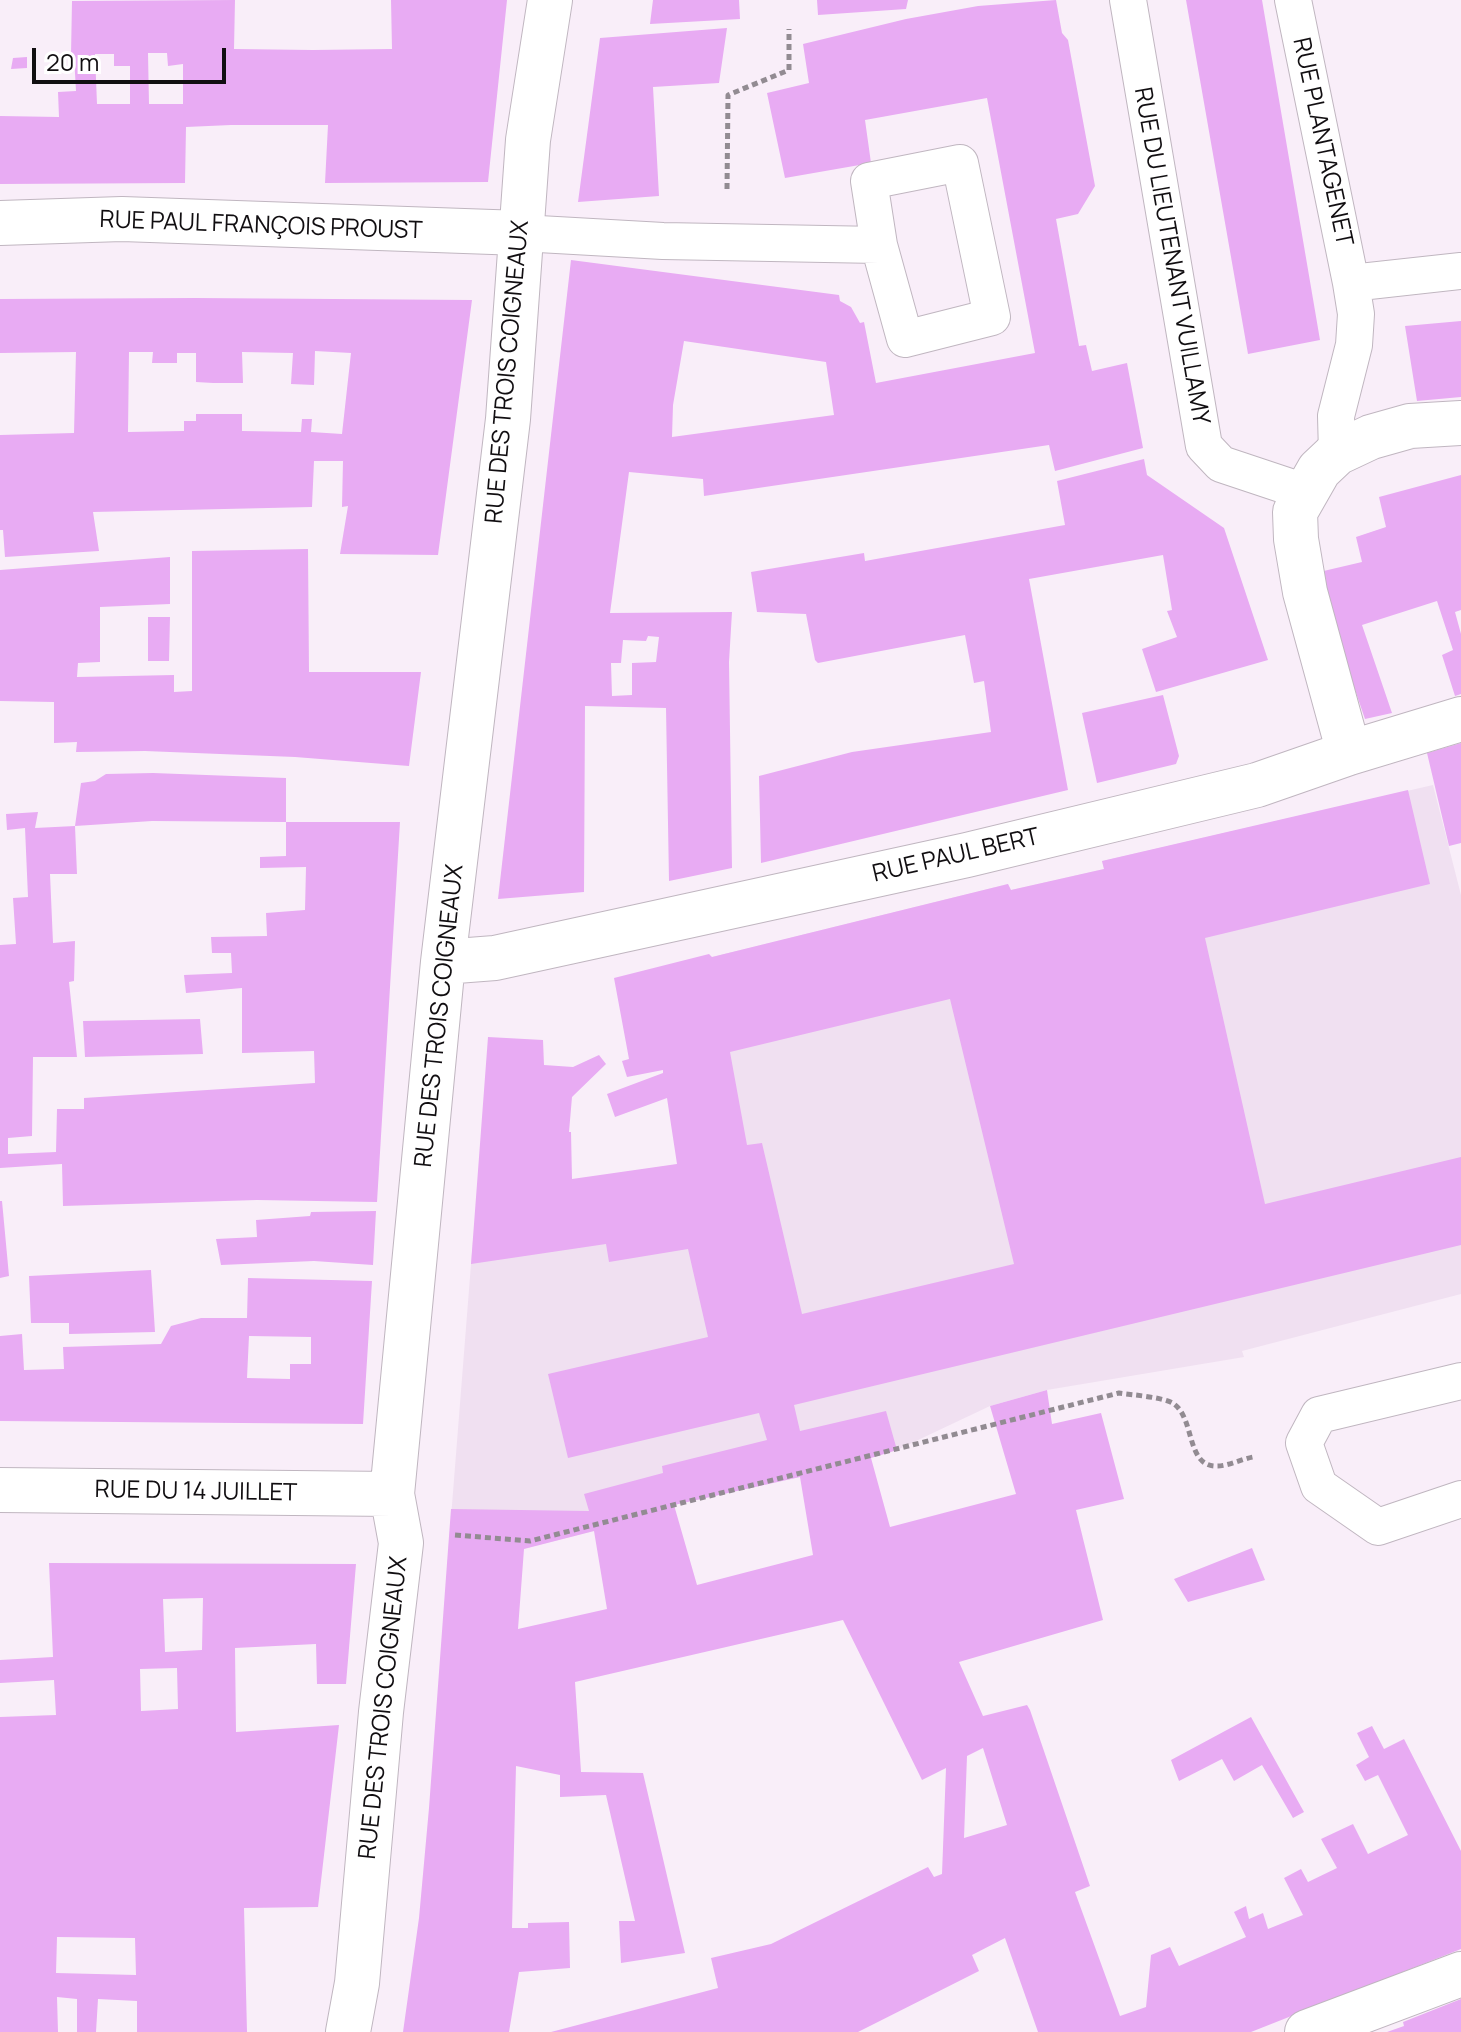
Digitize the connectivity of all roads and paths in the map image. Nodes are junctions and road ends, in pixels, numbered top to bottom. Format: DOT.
graph roads {
  1 [pos="550,0"];
  2 [pos="1128,0"];
  3 [pos="1293,0"];
  4 [pos="789,29"];
  5 [pos="0,223"];
  6 [pos="521,233"];
  7 [pos="726,242"];
  8 [pos="879,245"];
  9 [pos="1461,271"];
  10 [pos="1351,283"];
  11 [pos="1461,423"];
  12 [pos="1337,453"];
  13 [pos="1305,492"];
  14 [pos="1461,719"];
  15 [pos="1349,753"];
  16 [pos="443,962"];
  17 [pos="1461,1381"];
  18 [pos="1304,1443"];
  19 [pos="0,1490"];
  20 [pos="1461,1499"];
  21 [pos="396,1512"];
  22 [pos="1461,1974"];
  23 [pos="348,2032"];
  24 [pos="1307,2032"];
  1 -- 6 [label="street, RUE DES TROIS COIGNEAUX"];
  2 -- 13 [label="lane, RUE DU LIEUTENANT VUILLAMY"];
  3 -- 10 [label="lane, RUE PLANTAGENET"];
  4 -- 7 [label="path"];
  5 -- 6 [label="street, RUE PAUL FRANÇOIS PROUST"];
  6 -- 7 [label="lane"];
  6 -- 16 [label="street, RUE DES TROIS COIGNEAUX"];
  7 -- 8 [label="lane"];
  8 -- 8 [label="lane"];
  9 -- 10 [label="lane"];
  10 -- 12 [label="lane, RUE PLANTAGENET"];
  11 -- 12 [label="street"];
  12 -- 13 [label="street"];
  13 -- 15 [label="street"];
  14 -- 15 [label="street, RUE PAUL BERT"];
  15 -- 16 [label="street, RUE PAUL BERT"];
  16 -- 21 [label="street, RUE DES TROIS COIGNEAUX"];
  17 -- 18 [label="lane"];
  18 -- 20 [label="lane"];
  18 -- 21 [label="path"];
  19 -- 21 [label="street, RUE DU 14 JUILLET"];
  21 -- 23 [label="street, RUE DES TROIS COIGNEAUX"];
  22 -- 24 [label="street"];
}
